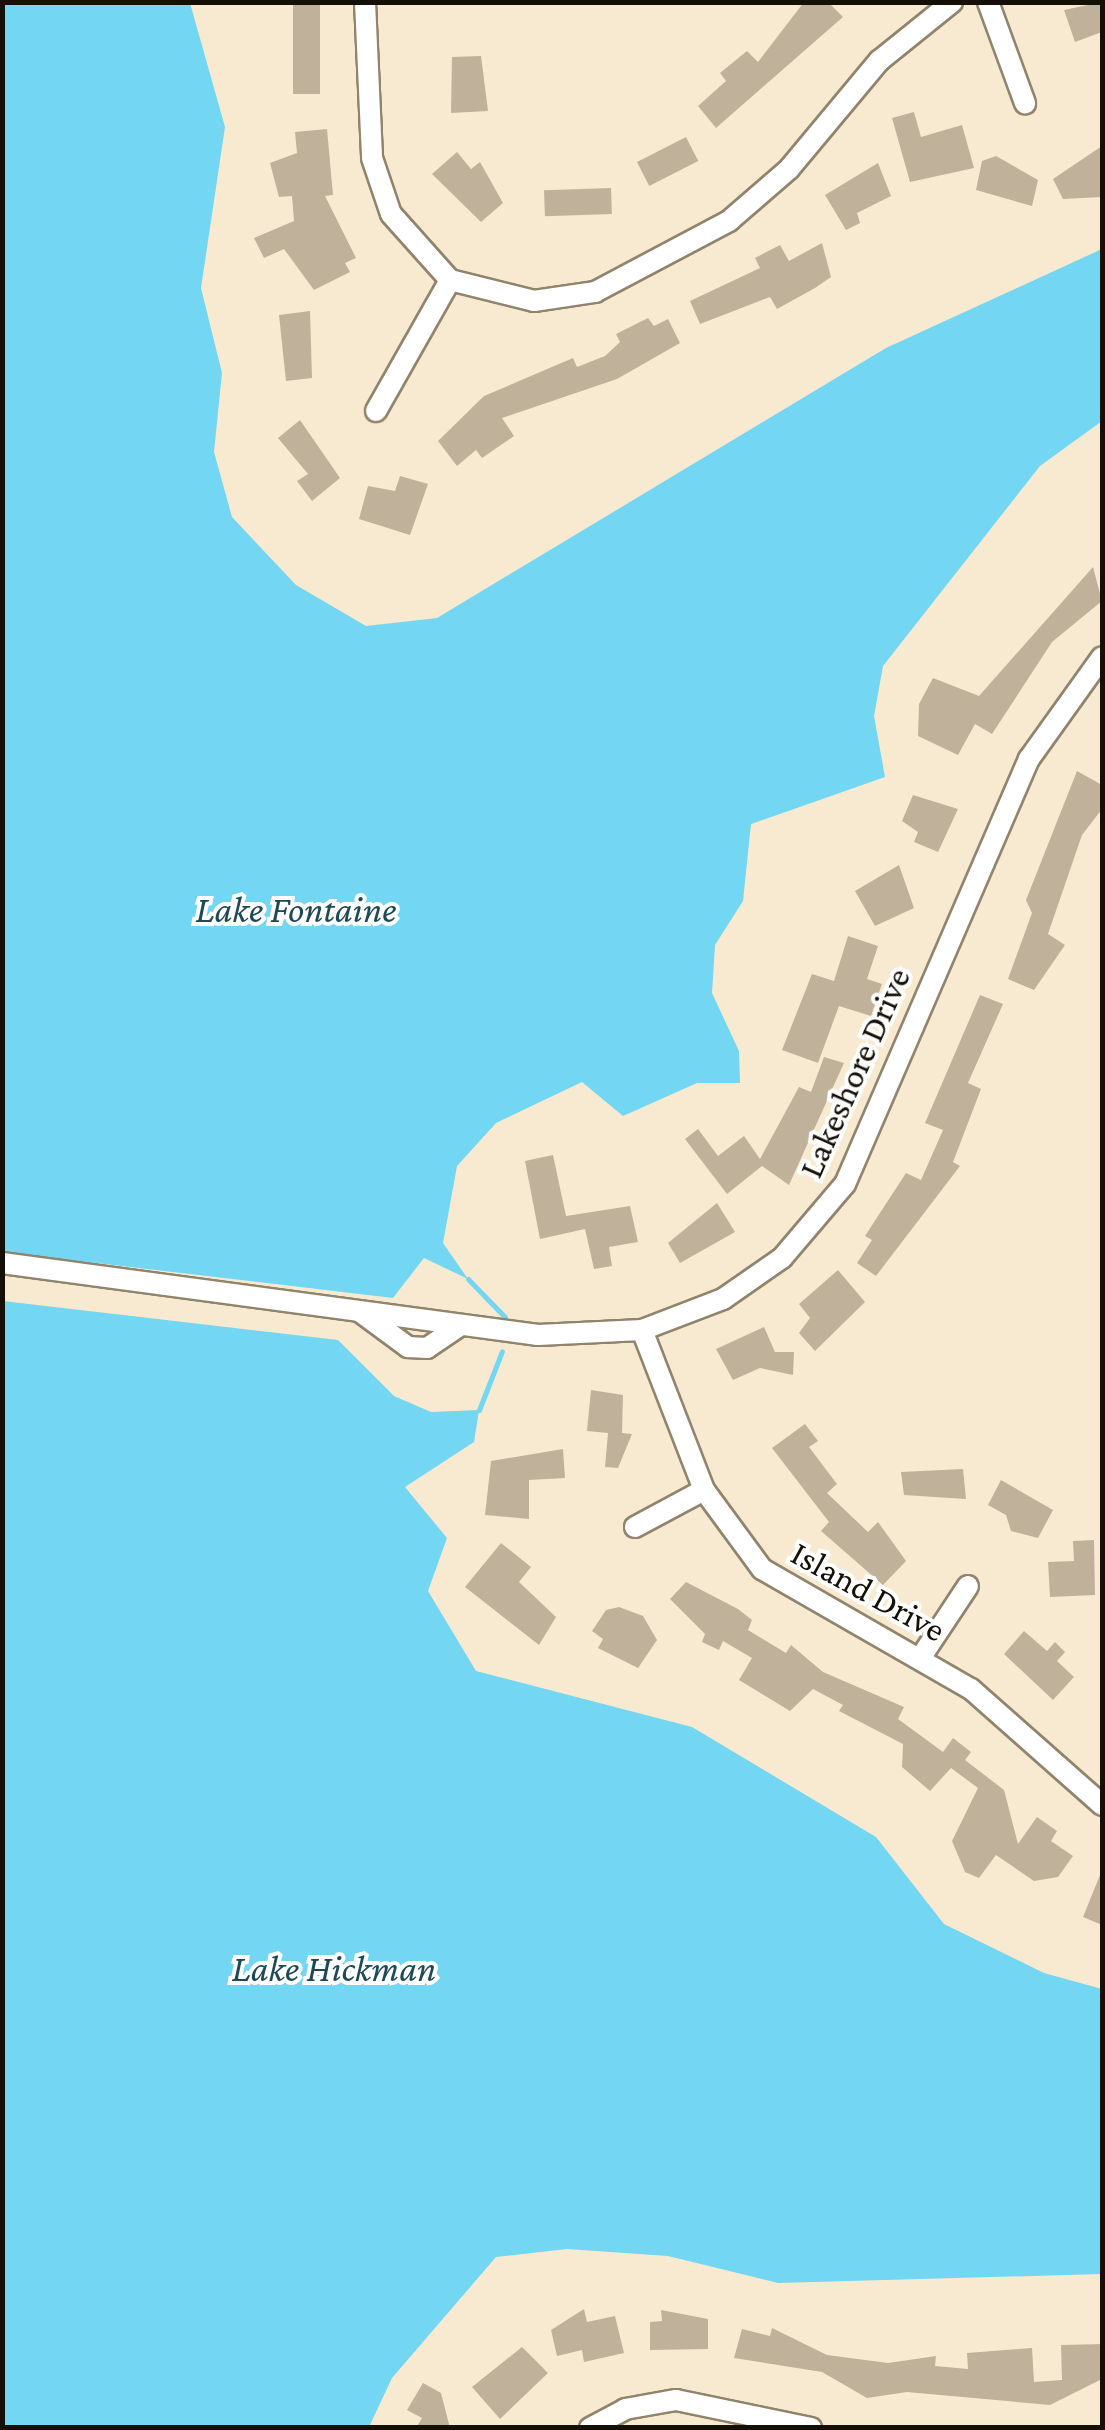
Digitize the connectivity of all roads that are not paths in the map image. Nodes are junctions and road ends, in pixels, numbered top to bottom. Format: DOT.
graph roads {
  1 [pos="365,2"];
  2 [pos="952,2"];
  3 [pos="988,2"];
  4 [pos="1025,103"];
  5 [pos="450,280"];
  6 [pos="376,411"];
  7 [pos="1102,658"];
  8 [pos="2,1262"];
  9 [pos="358,1311"];
  10 [pos="461,1326"];
  11 [pos="642,1330"];
  12 [pos="704,1490"];
  13 [pos="635,1527"];
  14 [pos="968,1586"];
  15 [pos="921,1657"];
  16 [pos="1102,1804"];
  17 [pos="590,2428"];
  18 [pos="811,2428"];
  1 -- 5 [label="street"];
  2 -- 5 [label="street"];
  3 -- 4 [label="street"];
  5 -- 6 [label="street"];
  7 -- 11 [label="street, Lakeshore Drive"];
  8 -- 9 [label="street, Lakeshore Drive"];
  9 -- 10 [label="street, Lakeshore Drive"];
  9 -- 10 [label="street, Lakeshore Drive"];
  10 -- 11 [label="street, Lakeshore Drive"];
  11 -- 12 [label="street, Island Drive"];
  12 -- 13 [label="street"];
  12 -- 15 [label="street, Island Drive"];
  14 -- 15 [label="street"];
  15 -- 16 [label="street, Island Drive"];
  17 -- 18 [label="street"];
}
